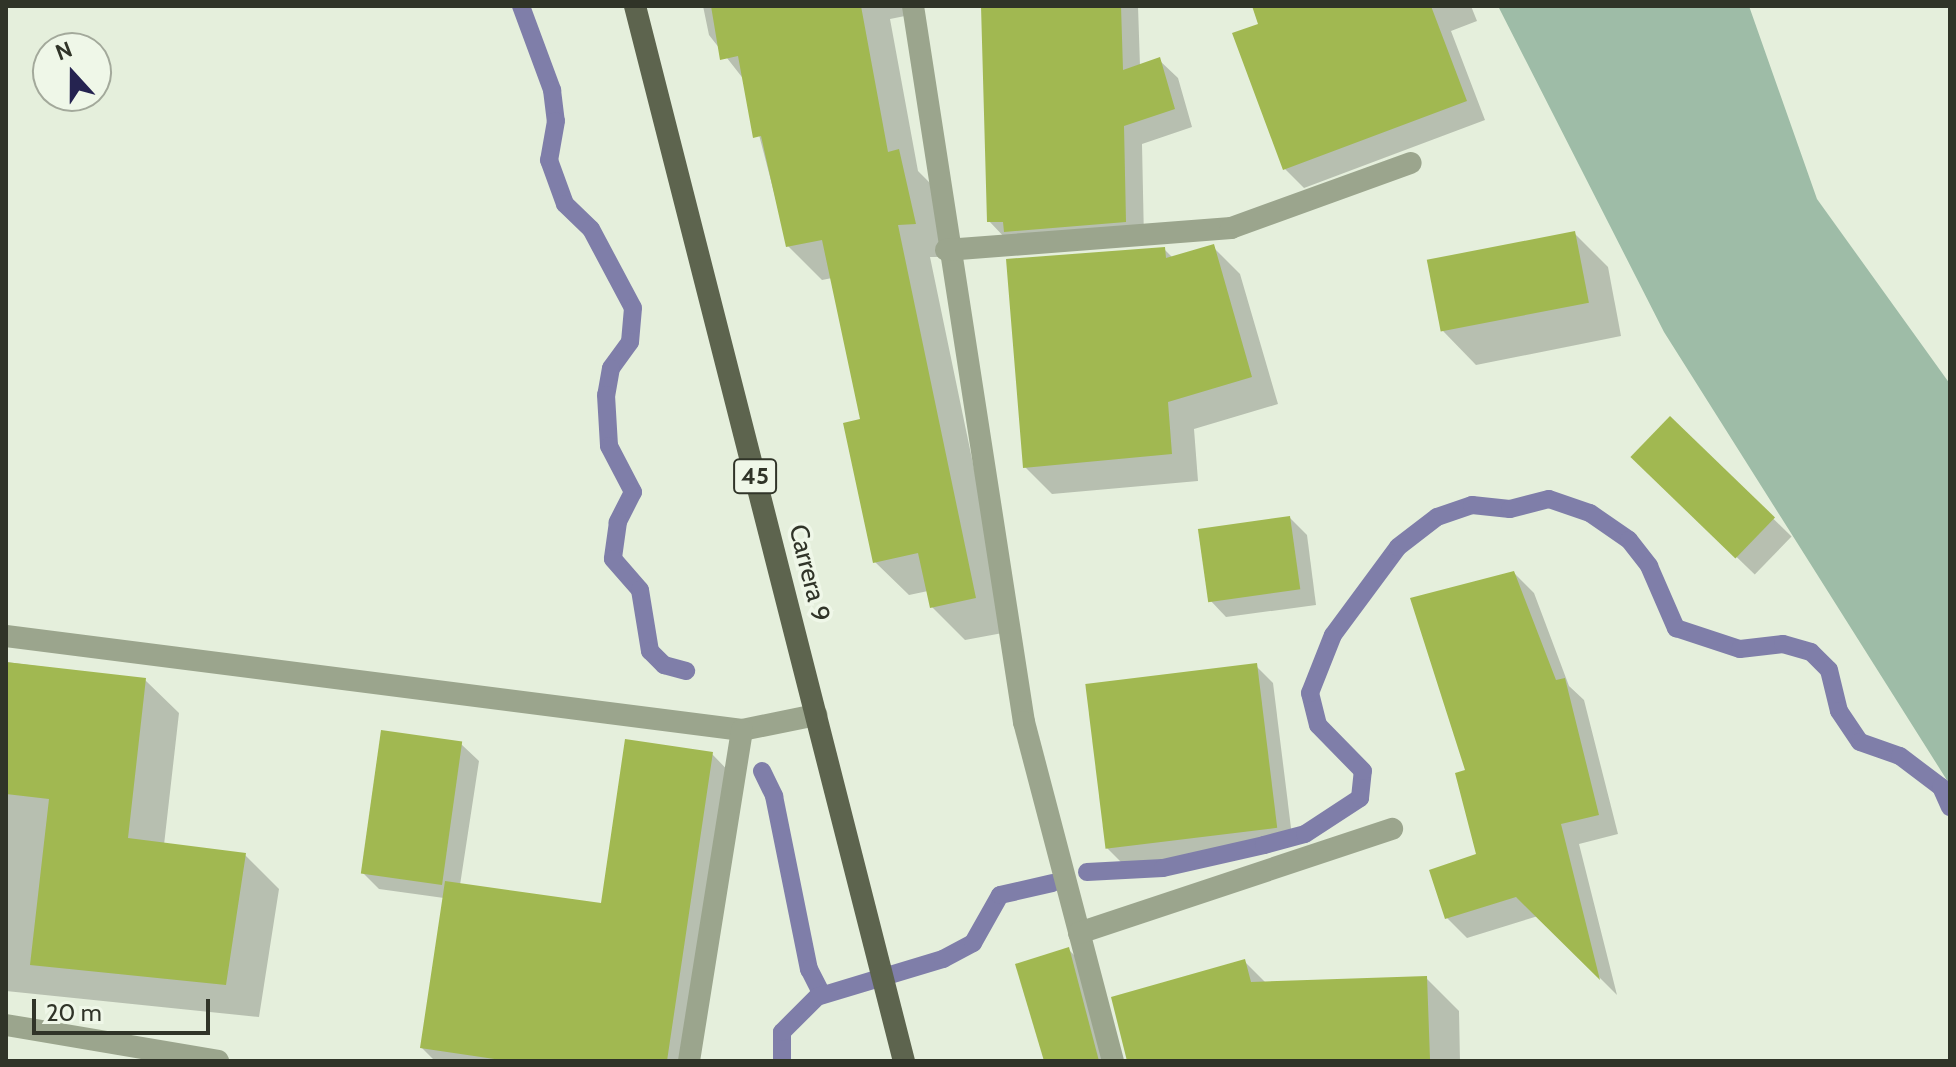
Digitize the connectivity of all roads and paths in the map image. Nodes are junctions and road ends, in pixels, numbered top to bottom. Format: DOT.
graph roads {
  1 [pos="635,6"];
  2 [pos="913,6"];
  3 [pos="1411,163"];
  4 [pos="946,250"];
  5 [pos="6,636"];
  6 [pos="816,715"];
  7 [pos="742,730"];
  8 [pos="1392,829"];
  9 [pos="1079,933"];
  10 [pos="6,1025"];
  11 [pos="218,1061"];
  12 [pos="689,1061"];
  13 [pos="904,1061"];
  14 [pos="1113,1061"];
  1 -- 6 [label="highway, Carrera 9 / 45"];
  2 -- 4 [label="street"];
  3 -- 4 [label="street"];
  4 -- 9 [label="street"];
  5 -- 7 [label="street"];
  6 -- 7 [label="street"];
  6 -- 13 [label="highway, Carrera 9 / 45"];
  7 -- 12 [label="street"];
  8 -- 9 [label="street"];
  9 -- 14 [label="street"];
  10 -- 11 [label="street"];
}
